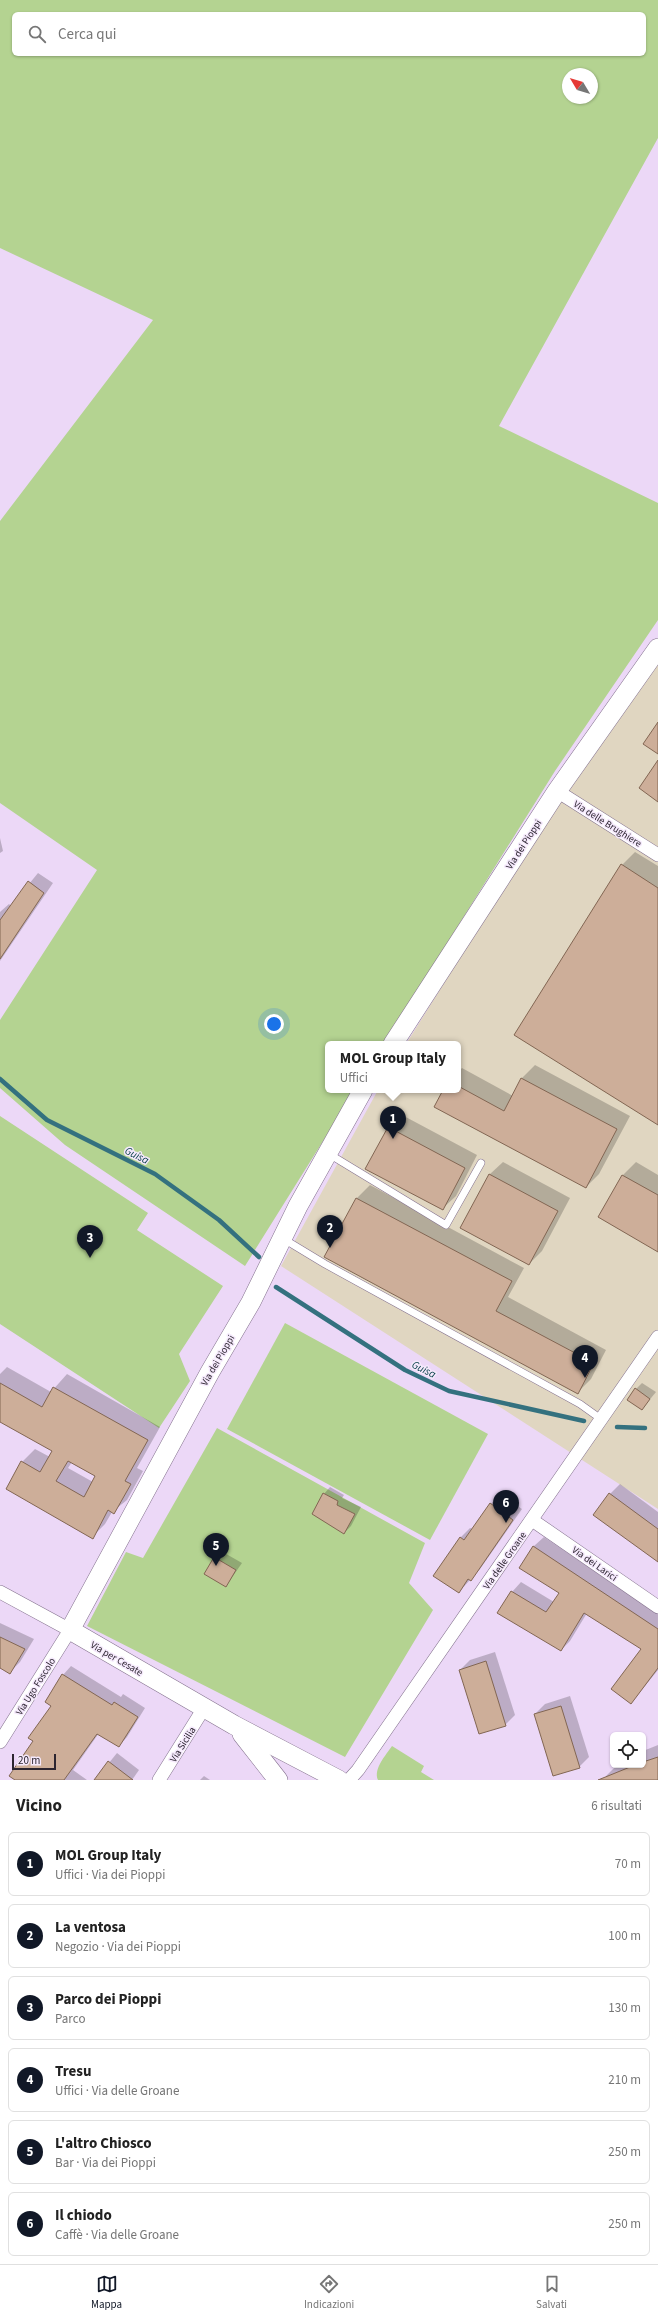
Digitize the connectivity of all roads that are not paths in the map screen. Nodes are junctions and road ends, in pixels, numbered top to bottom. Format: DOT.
graph roads {
  1 [pos="658,648"];
  2 [pos="557,791"];
  3 [pos="658,854"];
  4 [pos="395,1041"];
  5 [pos="362,1093"];
  6 [pos="327,1153"];
  7 [pos="481,1163"];
  8 [pos="282,1238"];
  9 [pos="658,1338"];
  10 [pos="601,1419"];
  11 [pos="532,1520"];
  12 [pos="0,1592"];
  13 [pos="658,1607"];
  14 [pos="70,1630"];
  15 [pos="204,1708"];
  16 [pos="234,1725"];
  17 [pos="0,1742"];
  18 [pos="159,1780"];
  19 [pos="278,1780"];
  20 [pos="339,1780"];
  21 [pos="349,1780"];
  1 -- 2 [label="street, Via dei Pioppi"];
  2 -- 3 [label="street, Via delle Brughiere"];
  2 -- 4 [label="street, Via dei Pioppi"];
  5 -- 6 [label="street, Via dei Pioppi"];
  6 -- 7 [label="lane"];
  6 -- 8 [label="street, Via dei Pioppi"];
  8 -- 10 [label="lane"];
  8 -- 14 [label="street, Via dei Pioppi"];
  9 -- 10 [label="street, Via delle Groane"];
  10 -- 11 [label="street, Via delle Groane"];
  11 -- 13 [label="street, Via dei Larici"];
  11 -- 21 [label="street, Via delle Groane"];
  12 -- 14 [label="street, Via per Cesate"];
  14 -- 15 [label="street, Via per Cesate"];
  14 -- 17 [label="street, Via Ugo Foscolo"];
  15 -- 16 [label="street, Via per Cesate"];
  15 -- 18 [label="street, Via Sicilia"];
  16 -- 19 [label="street, Via per Cesate"];
  16 -- 20 [label="street, Via per Cesate"];
}
